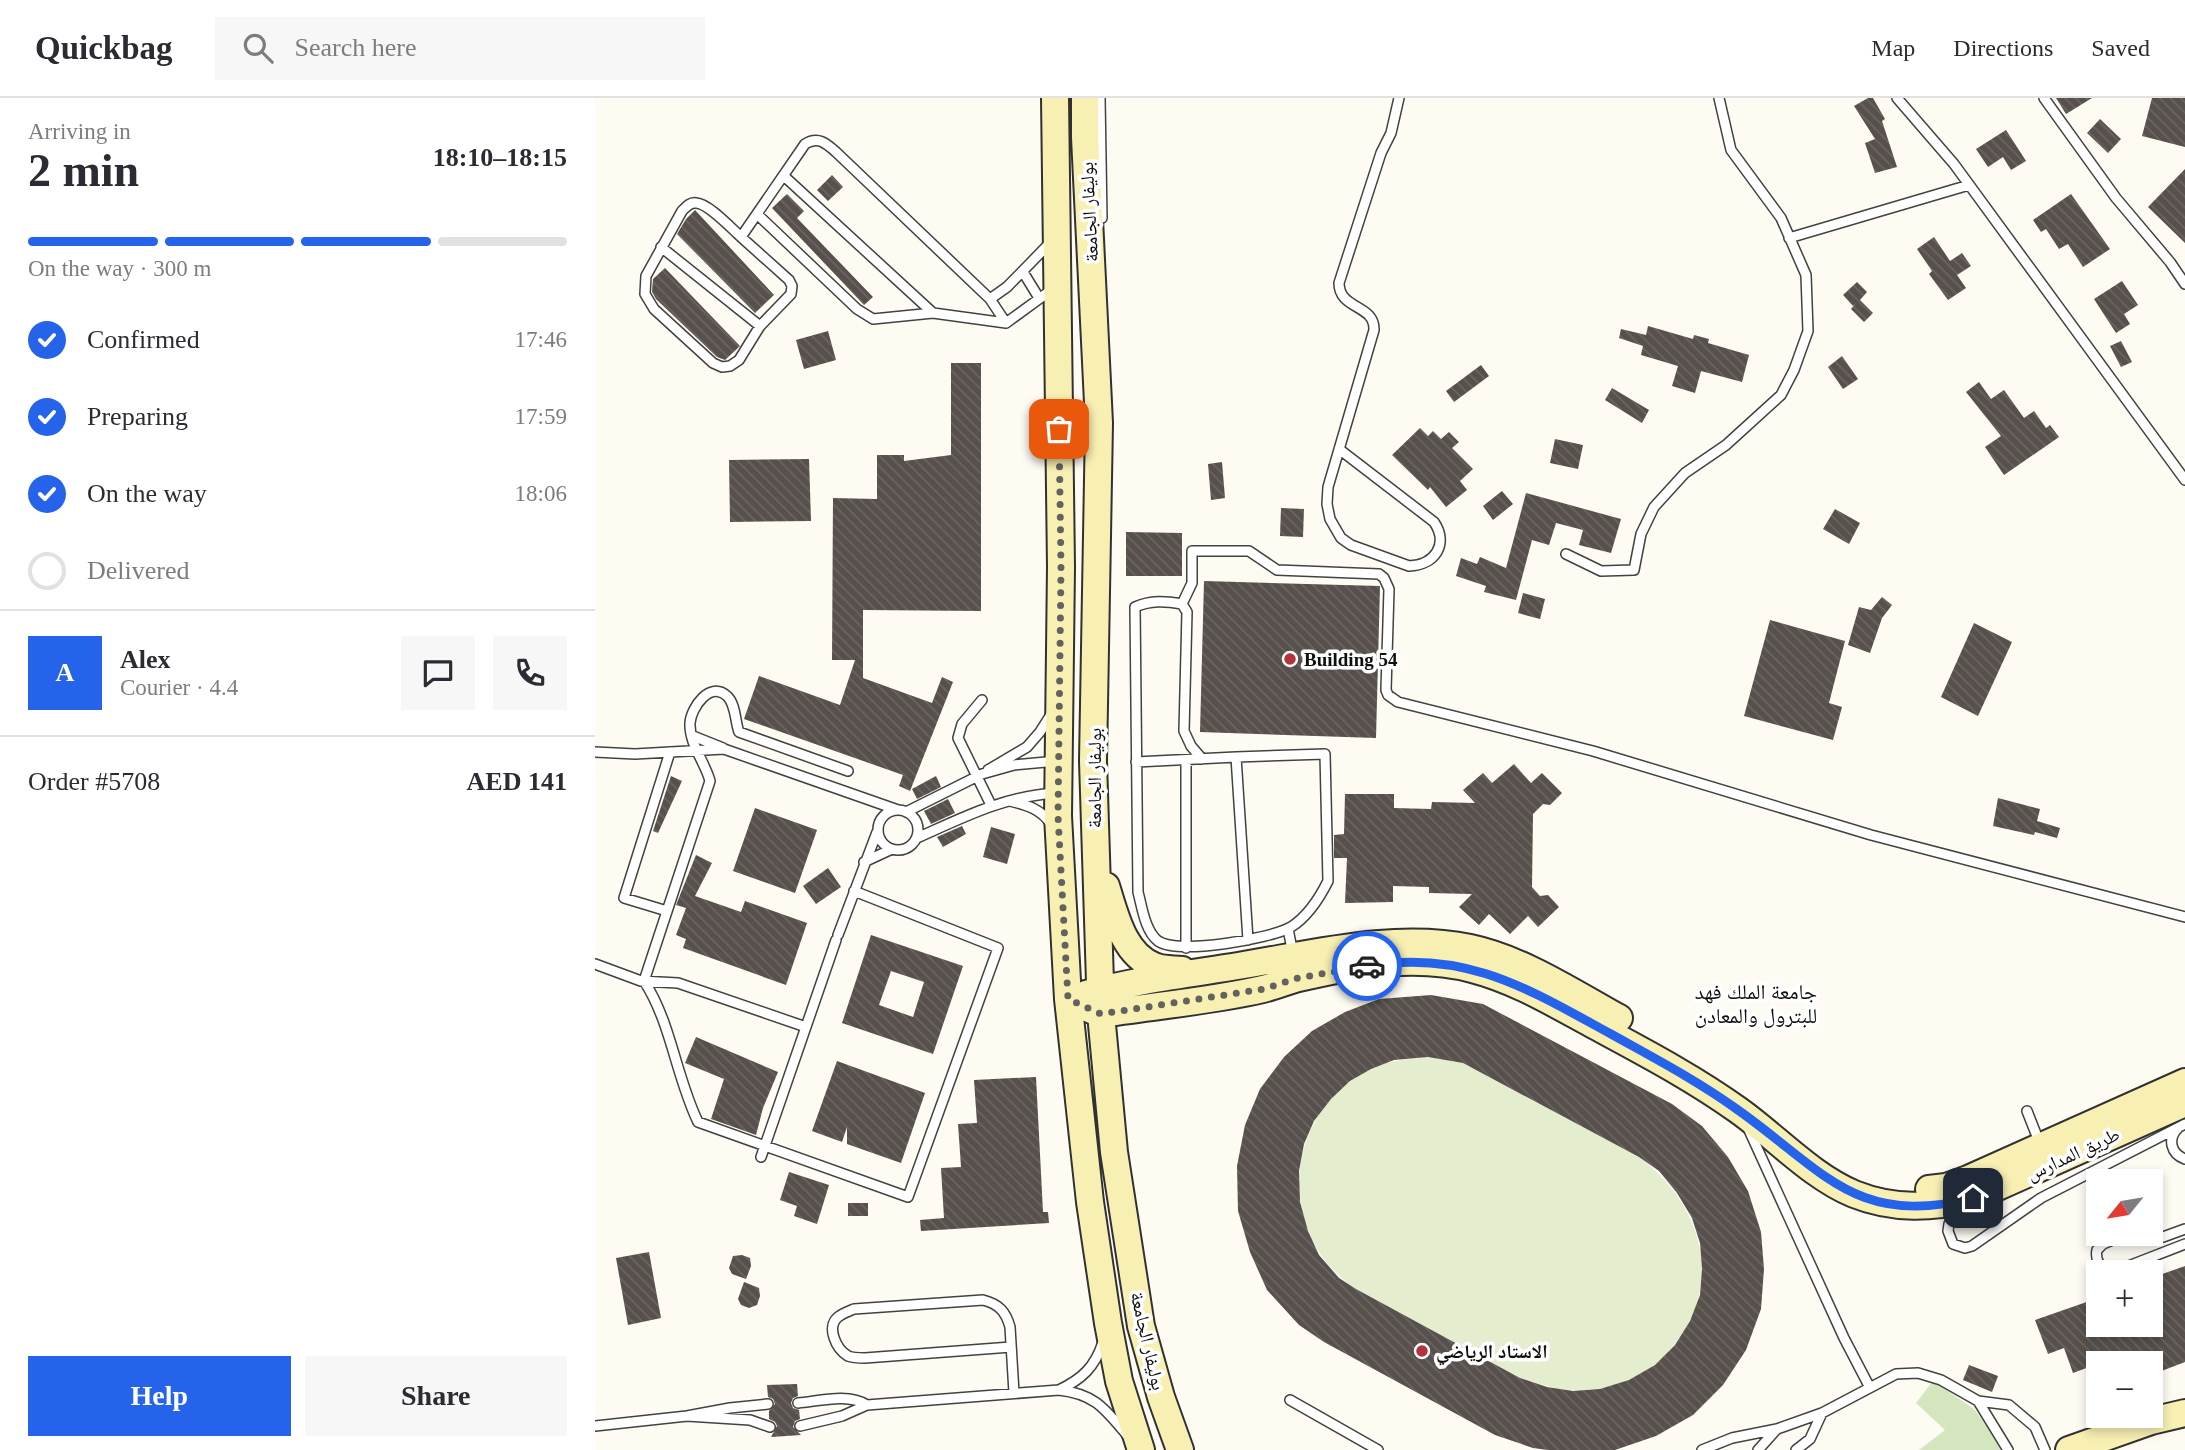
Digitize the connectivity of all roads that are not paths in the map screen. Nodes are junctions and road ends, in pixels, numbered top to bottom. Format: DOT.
graph roads {
  1 [pos="1055,98"];
  2 [pos="1085,98"];
  3 [pos="1100,98"];
  4 [pos="1399,98"];
  5 [pos="1719,98"];
  6 [pos="1897,98"];
  7 [pos="2044,98"];
  8 [pos="785,177"];
  9 [pos="1969,185"];
  10 [pos="758,215"];
  11 [pos="1103,232"];
  12 [pos="741,237"];
  13 [pos="1056,237"];
  14 [pos="1789,238"];
  15 [pos="661,247"];
  16 [pos="1023,272"];
  17 [pos="2185,284"];
  18 [pos="1103,286"];
  19 [pos="1048,292"];
  20 [pos="990,299"];
  21 [pos="933,313"];
  22 [pos="1006,323"];
  23 [pos="760,326"];
  24 [pos="1099,423"];
  25 [pos="1339,449"];
  26 [pos="2185,480"];
  27 [pos="1566,554"];
  28 [pos="1182,604"];
  29 [pos="1060,678"];
  30 [pos="982,701"];
  31 [pos="693,736"];
  32 [pos="724,749"];
  33 [pos="697,751"];
  34 [pos="595,752"];
  35 [pos="670,752"];
  36 [pos="1236,757"];
  37 [pos="1202,759"];
  38 [pos="1186,760"];
  39 [pos="1058,761"];
  40 [pos="1136,762"];
  41 [pos="848,771"];
  42 [pos="979,776"];
  43 [pos="1058,793"];
  44 [pos="1008,800"];
  45 [pos="991,805"];
  46 [pos="902,811"];
  47 [pos="878,831"];
  48 [pos="1059,835"];
  49 [pos="917,838"];
  50 [pos="892,849"];
  51 [pos="1095,851"];
  52 [pos="864,862"];
  53 [pos="854,891"];
  54 [pos="667,911"];
  55 [pos="2185,917"];
  56 [pos="1288,929"];
  57 [pos="1248,940"];
  58 [pos="1185,948"];
  59 [pos="595,964"];
  60 [pos="1295,967"];
  61 [pos="1201,972"];
  62 [pos="643,981"];
  63 [pos="1068,999"];
  64 [pos="1101,1002"];
  65 [pos="806,1027"];
  66 [pos="2185,1082"];
  67 [pos="1740,1111"];
  68 [pos="2027,1111"];
  69 [pos="2183,1118"];
  70 [pos="765,1146"];
  71 [pos="761,1157"];
  72 [pos="2185,1159"];
  73 [pos="2040,1162"];
  74 [pos="2004,1195"];
  75 [pos="1988,1205"];
  76 [pos="2185,1229"];
  77 [pos="2163,1237"];
  78 [pos="2185,1244"];
  79 [pos="2144,1260"];
  80 [pos="1108,1324"];
  81 [pos="1011,1347"];
  82 [pos="1870,1386"];
  83 [pos="1059,1390"];
  84 [pos="1014,1393"];
  85 [pos="1290,1400"];
  86 [pos="1978,1401"];
  87 [pos="799,1403"];
  88 [pos="768,1404"];
  89 [pos="867,1405"];
  90 [pos="1822,1413"];
  91 [pos="2185,1413"];
  92 [pos="687,1416"];
  93 [pos="595,1426"];
  94 [pos="800,1426"];
  95 [pos="2185,1426"];
  96 [pos="770,1427"];
  97 [pos="1777,1429"];
  98 [pos="1140,1450"];
  99 [pos="1180,1450"];
  100 [pos="1378,1450"];
  101 [pos="1702,1450"];
  102 [pos="1758,1450"];
  103 [pos="1796,1450"];
  104 [pos="2008,1450"];
  105 [pos="2045,1450"];
  106 [pos="2069,1450"];
  107 [pos="2106,1450"];
  1 -- 13 [label="street, بوليفار الجامعة"];
  2 -- 24 [label="street, بوليفار الجامعة"];
  3 -- 11 [label="lane"];
  4 -- 25 [label="lane"];
  5 -- 14 [label="lane"];
  6 -- 9 [label="lane"];
  7 -- 17 [label="lane"];
  8 -- 10 [label="lane"];
  8 -- 20 [label="lane"];
  8 -- 21 [label="lane"];
  9 -- 14 [label="lane"];
  9 -- 26 [label="lane"];
  10 -- 12 [label="lane"];
  10 -- 21 [label="lane"];
  12 -- 15 [label="lane"];
  12 -- 23 [label="lane"];
  13 -- 16 [label="lane"];
  13 -- 19 [label="street, بوليفار الجامعة"];
  14 -- 27 [label="lane"];
  15 -- 23 [label="lane"];
  15 -- 23 [label="lane"];
  16 -- 19 [label="lane"];
  16 -- 20 [label="lane"];
  18 -- 24 [label="lane"];
  19 -- 22 [label="lane"];
  19 -- 29 [label="street, بوليفار الجامعة"];
  20 -- 22 [label="lane"];
  21 -- 22 [label="lane"];
  24 -- 51 [label="street, بوليفار الجامعة"];
  25 -- 25 [label="lane"];
  28 -- 37 [label="lane"];
  28 -- 40 [label="lane"];
  28 -- 55 [label="lane"];
  29 -- 39 [label="street, بوليفار الجامعة"];
  29 -- 42 [label="lane"];
  30 -- 42 [label="lane"];
  31 -- 32 [label="lane"];
  31 -- 33 [label="lane"];
  31 -- 41 [label="lane"];
  32 -- 33 [label="lane"];
  32 -- 46 [label="lane"];
  33 -- 35 [label="lane"];
  33 -- 54 [label="lane"];
  34 -- 35 [label="lane"];
  35 -- 54 [label="lane"];
  36 -- 37 [label="lane"];
  36 -- 56 [label="lane"];
  36 -- 57 [label="lane"];
  37 -- 38 [label="lane"];
  38 -- 40 [label="lane"];
  38 -- 58 [label="lane"];
  39 -- 42 [label="lane"];
  39 -- 43 [label="street, بوليفار الجامعة"];
  40 -- 58 [label="lane"];
  42 -- 45 [label="lane"];
  42 -- 46 [label="lane"];
  43 -- 44 [label="lane"];
  43 -- 48 [label="street, بوليفار الجامعة"];
  44 -- 45 [label="lane"];
  44 -- 48 [label="lane"];
  45 -- 49 [label="lane"];
  46 -- 47 [label="lane"];
  46 -- 49 [label="lane"];
  47 -- 50 [label="lane"];
  47 -- 52 [label="lane"];
  48 -- 63 [label="street, بوليفار الجامعة"];
  49 -- 50 [label="lane"];
  50 -- 52 [label="lane"];
  51 -- 61 [label="street"];
  51 -- 64 [label="street, بوليفار الجامعة"];
  52 -- 53 [label="lane"];
  53 -- 65 [label="lane"];
  53 -- 70 [label="lane"];
  54 -- 62 [label="lane"];
  56 -- 57 [label="lane"];
  56 -- 60 [label="lane"];
  57 -- 58 [label="lane"];
  59 -- 62 [label="lane"];
  60 -- 61 [label="street"];
  60 -- 64 [label="street, طريق المدارس"];
  60 -- 67 [label="street, طريق المدارس"];
  60 -- 73 [label="street"];
  61 -- 64 [label="street"];
  62 -- 65 [label="lane"];
  62 -- 70 [label="lane"];
  63 -- 64 [label="street"];
  63 -- 80 [label="street, بوليفار الجامعة"];
  64 -- 99 [label="street, بوليفار الجامعة"];
  65 -- 70 [label="lane"];
  66 -- 73 [label="street"];
  67 -- 73 [label="street, طريق المدارس"];
  67 -- 82 [label="lane"];
  68 -- 73 [label="lane"];
  69 -- 72 [label="lane"];
  69 -- 73 [label="street, طريق المدارس"];
  69 -- 75 [label="lane"];
  70 -- 71 [label="lane"];
  73 -- 74 [label="lane"];
  76 -- 77 [label="lane"];
  78 -- 79 [label="lane"];
  80 -- 83 [label="lane"];
  80 -- 98 [label="street, بوليفار الجامعة"];
  81 -- 81 [label="lane"];
  81 -- 84 [label="lane"];
  82 -- 86 [label="lane"];
  82 -- 90 [label="lane"];
  83 -- 84 [label="lane"];
  83 -- 98 [label="lane"];
  84 -- 89 [label="lane"];
  85 -- 100 [label="lane"];
  86 -- 104 [label="lane"];
  86 -- 105 [label="lane"];
  87 -- 89 [label="lane"];
  88 -- 92 [label="lane"];
  89 -- 94 [label="lane"];
  90 -- 97 [label="lane"];
  90 -- 103 [label="lane"];
  91 -- 106 [label="street"];
  92 -- 93 [label="lane"];
  92 -- 96 [label="lane"];
  95 -- 107 [label="street"];
  97 -- 101 [label="lane"];
  97 -- 102 [label="lane"];
}
